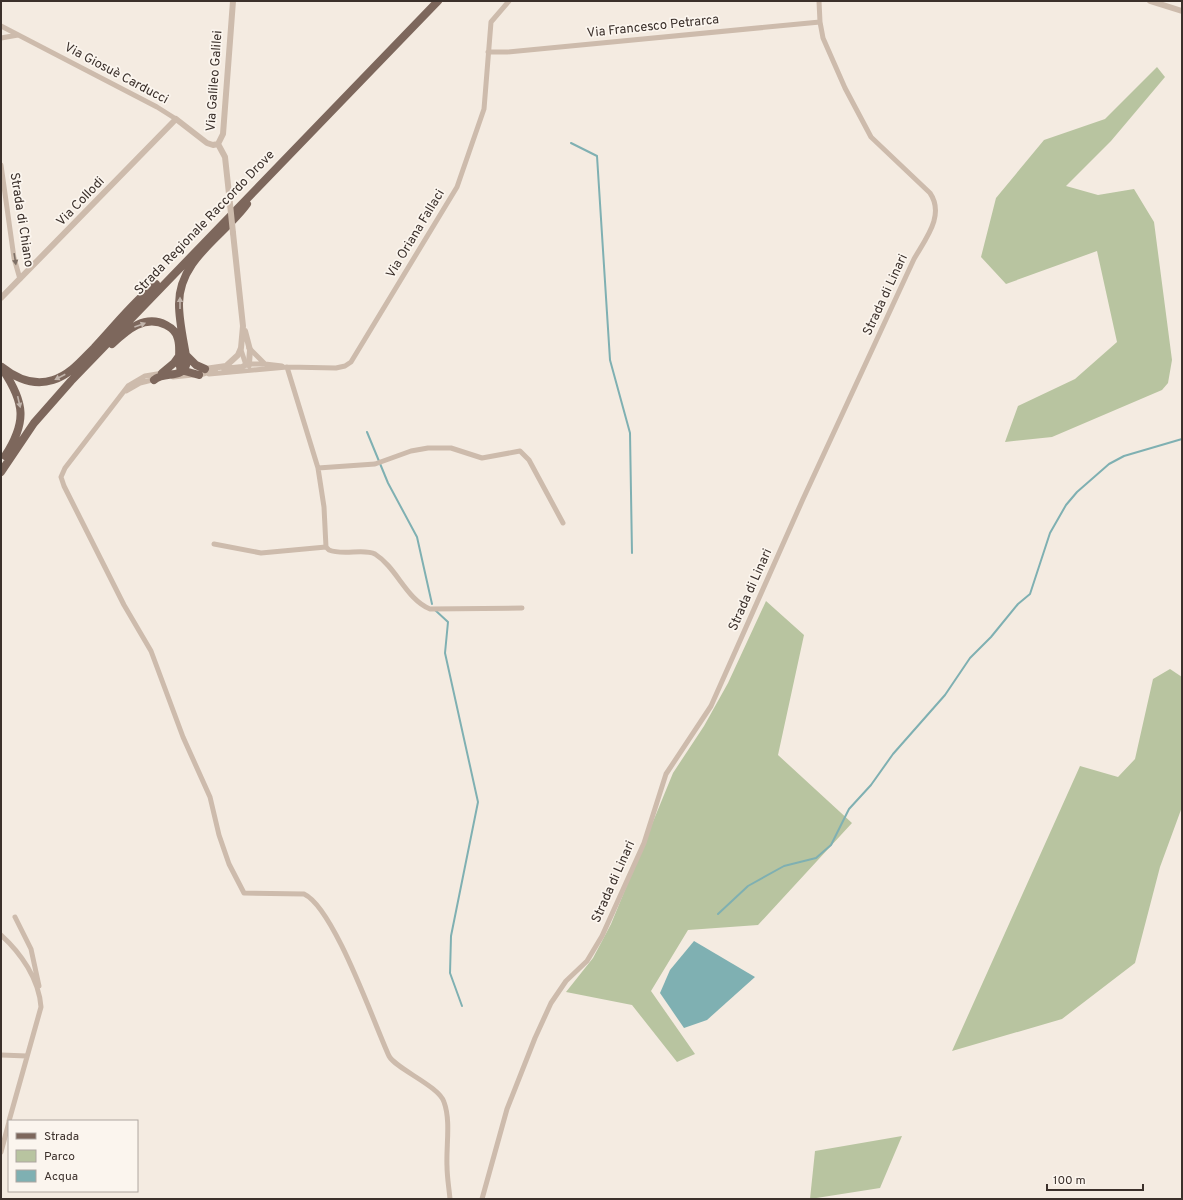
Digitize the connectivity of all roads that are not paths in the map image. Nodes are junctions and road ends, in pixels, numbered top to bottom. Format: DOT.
graph roads {
  1 [pos="233,1"];
  2 [pos="438,1"];
  3 [pos="509,1"];
  4 [pos="819,1"];
  5 [pos="1150,1"];
  6 [pos="1182,11"];
  7 [pos="820,22"];
  8 [pos="1,26"];
  9 [pos="19,35"];
  10 [pos="1,38"];
  11 [pos="488,52"];
  12 [pos="176,120"];
  13 [pos="218,144"];
  14 [pos="1,165"];
  15 [pos="255,189"];
  16 [pos="171,276"];
  17 [pos="20,279"];
  18 [pos="1,298"];
  19 [pos="243,326"];
  20 [pos="249,348"];
  21 [pos="241,350"];
  22 [pos="182,356"];
  23 [pos="247,364"];
  24 [pos="265,364"];
  25 [pos="226,366"];
  26 [pos="1,367"];
  27 [pos="287,367"];
  28 [pos="260,369"];
  29 [pos="183,371"];
  30 [pos="204,372"];
  31 [pos="162,373"];
  32 [pos="154,380"];
  33 [pos="124,393"];
  34 [pos="40,417"];
  35 [pos="1,462"];
  36 [pos="318,468"];
  37 [pos="1,472"];
  38 [pos="563,523"];
  39 [pos="214,544"];
  40 [pos="326,548"];
  41 [pos="522,608"];
  42 [pos="15,917"];
  43 [pos="1,935"];
  44 [pos="40,995"];
  45 [pos="1,1055"];
  46 [pos="27,1056"];
  47 [pos="10,1120"];
  48 [pos="8,1126"];
  49 [pos="1,1152"];
  50 [pos="450,1199"];
  51 [pos="482,1199"];
  1 -- 13 [label="street, Via Galileo Galilei"];
  2 -- 15 [label="main road, Strada Regionale Raccordo Drove"];
  3 -- 11 [label="street, Via Oriana Fallaci"];
  4 -- 7 [label="street, Strada di Linari"];
  5 -- 6 [label="street"];
  7 -- 11 [label="street, Via Francesco Petrarca"];
  7 -- 51 [label="street, Strada di Linari"];
  8 -- 9 [label="street, Via Giosuè Carducci"];
  9 -- 10 [label="street"];
  9 -- 12 [label="street, Via Giosuè Carducci"];
  11 -- 27 [label="street, Via Oriana Fallaci"];
  12 -- 13 [label="street, Via Giosuè Carducci"];
  12 -- 17 [label="street, Via Collodi"];
  13 -- 19 [label="street, Via Galileo Galilei, bridge"];
  14 -- 17 [label="street, Strada di Chiano, one-way"];
  15 -- 16 [label="main road, Strada Regionale Raccordo Drove"];
  22 -- 15 [label="main road, one-way"];
  16 -- 26 [label="main road, one-way"];
  16 -- 34 [label="main road, Strada Regionale Raccordo Drove"];
  17 -- 18 [label="street, Via Collodi"];
  19 -- 20 [label="street"];
  19 -- 21 [label="street"];
  20 -- 23 [label="street"];
  20 -- 24 [label="street"];
  21 -- 23 [label="street"];
  21 -- 25 [label="street"];
  22 -- 29 [label="main road"];
  22 -- 30 [label="main road"];
  22 -- 31 [label="main road"];
  34 -- 22 [label="main road, one-way"];
  23 -- 24 [label="street"];
  23 -- 25 [label="street"];
  23 -- 28 [label="street"];
  23 -- 30 [label="street"];
  24 -- 27 [label="street"];
  25 -- 30 [label="street"];
  26 -- 35 [label="main road, one-way"];
  27 -- 28 [label="street"];
  27 -- 36 [label="street"];
  28 -- 30 [label="street"];
  29 -- 30 [label="main road"];
  29 -- 31 [label="street"];
  29 -- 32 [label="main road"];
  30 -- 32 [label="street"];
  31 -- 33 [label="street"];
  32 -- 33 [label="street"];
  33 -- 50 [label="street"];
  34 -- 37 [label="main road, Strada Regionale Raccordo Drove"];
  36 -- 38 [label="street"];
  36 -- 40 [label="street"];
  39 -- 40 [label="street"];
  40 -- 41 [label="street"];
  42 -- 44 [label="street"];
  43 -- 44 [label="street"];
  44 -- 46 [label="street"];
  45 -- 46 [label="street"];
  46 -- 47 [label="street"];
  48 -- 49 [label="street"];
}
